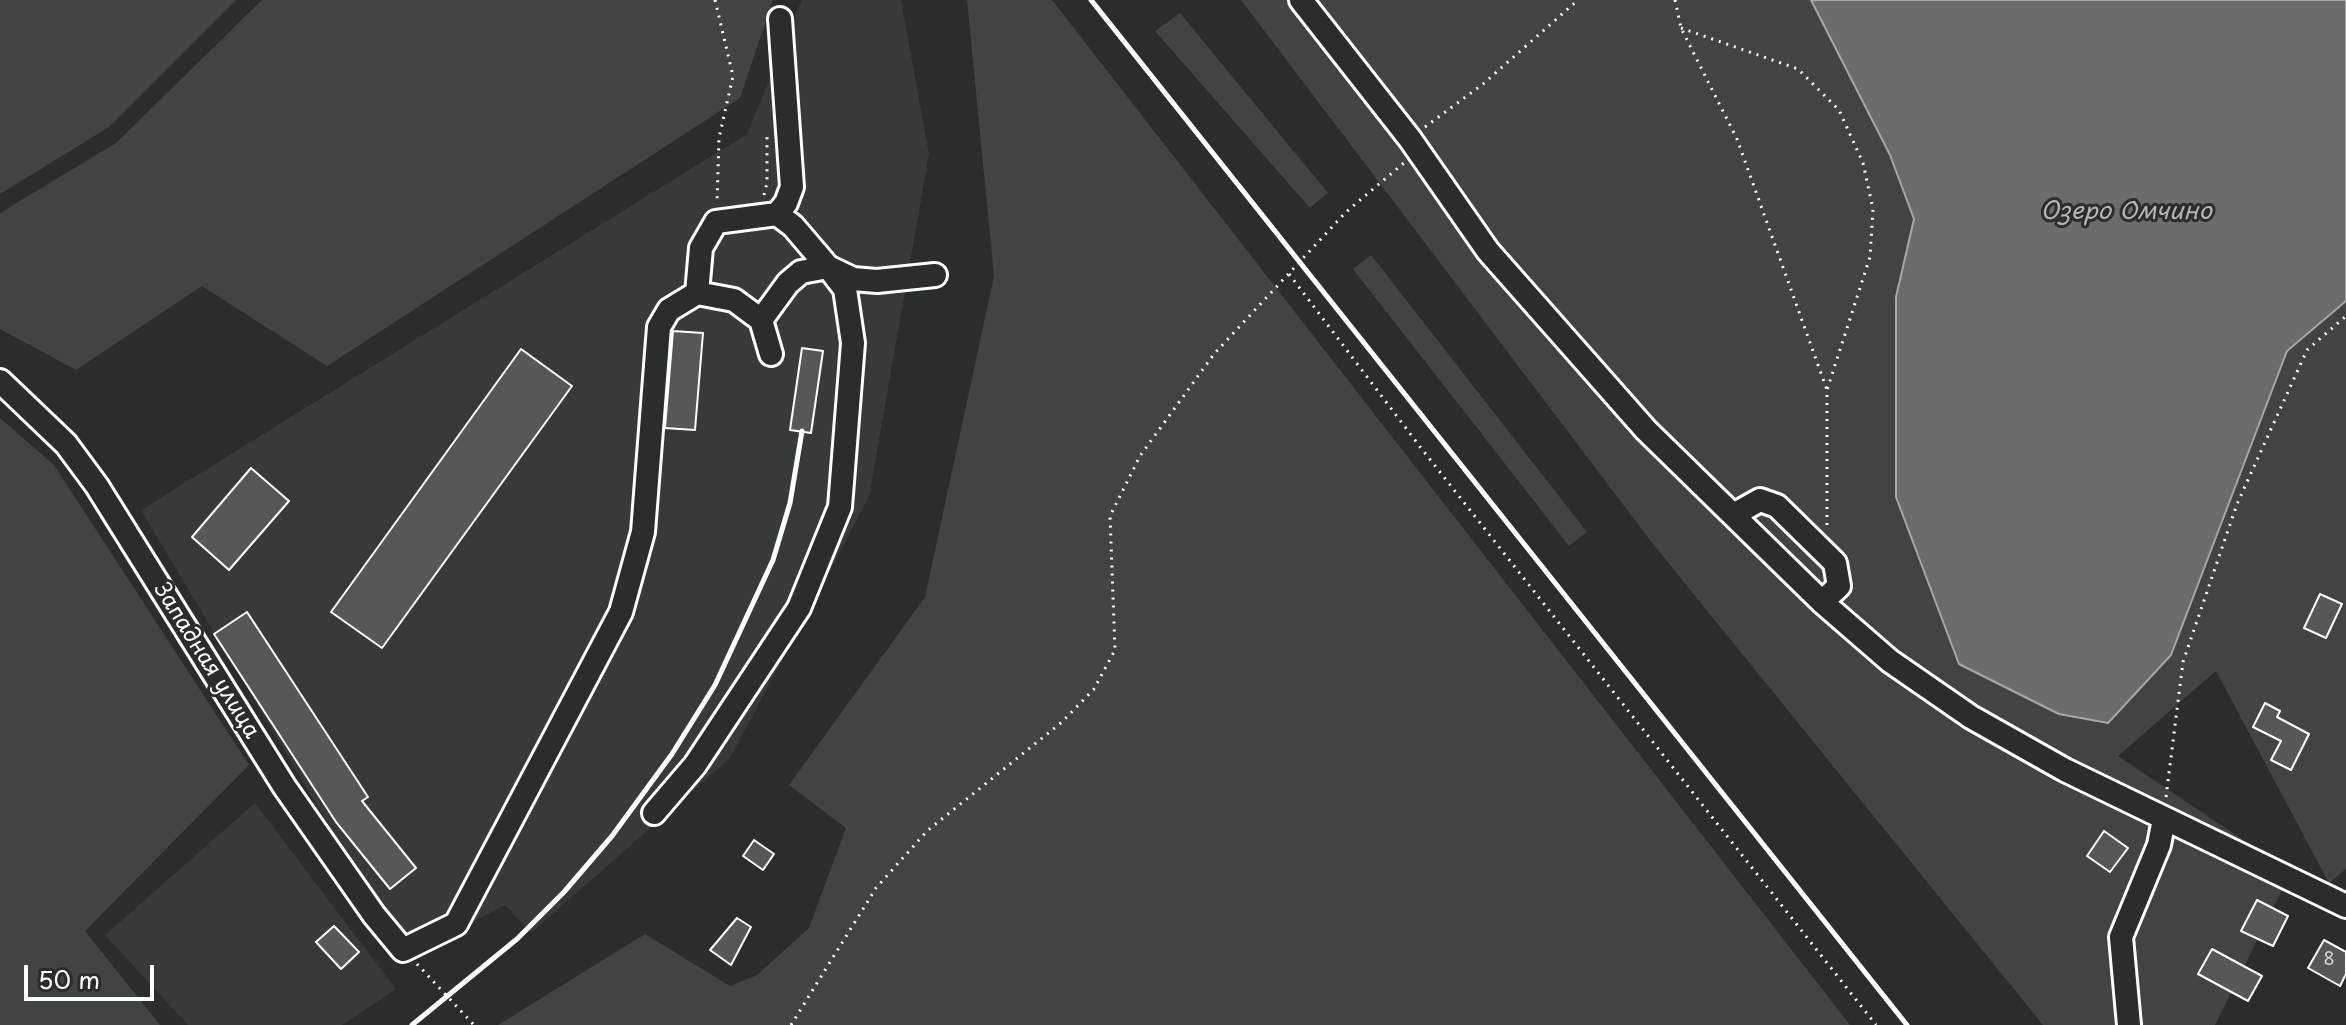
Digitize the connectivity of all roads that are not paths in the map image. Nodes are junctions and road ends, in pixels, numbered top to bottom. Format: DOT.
graph roads {
  1 [pos="1301,0"];
  2 [pos="780,19"];
  3 [pos="777,214"];
  4 [pos="828,267"];
  5 [pos="935,275"];
  6 [pos="697,293"];
  7 [pos="761,320"];
  8 [pos="771,354"];
  9 [pos="0,381"];
  10 [pos="1735,514"];
  11 [pos="1822,602"];
  12 [pos="654,813"];
  13 [pos="2164,819"];
  14 [pos="2346,881"];
  15 [pos="2338,902"];
  16 [pos="2129,1023"];
  1 -- 10 [label="street"];
  2 -- 3 [label="street"];
  3 -- 4 [label="street"];
  3 -- 6 [label="street"];
  4 -- 5 [label="street"];
  4 -- 7 [label="street"];
  4 -- 12 [label="street"];
  6 -- 7 [label="street"];
  6 -- 9 [label="street, Западная улица"];
  7 -- 8 [label="street"];
  10 -- 11 [label="street"];
  10 -- 11 [label="street"];
  11 -- 13 [label="street"];
  13 -- 15 [label="street"];
  13 -- 16 [label="street"];
  14 -- 15 [label="street"];
}
